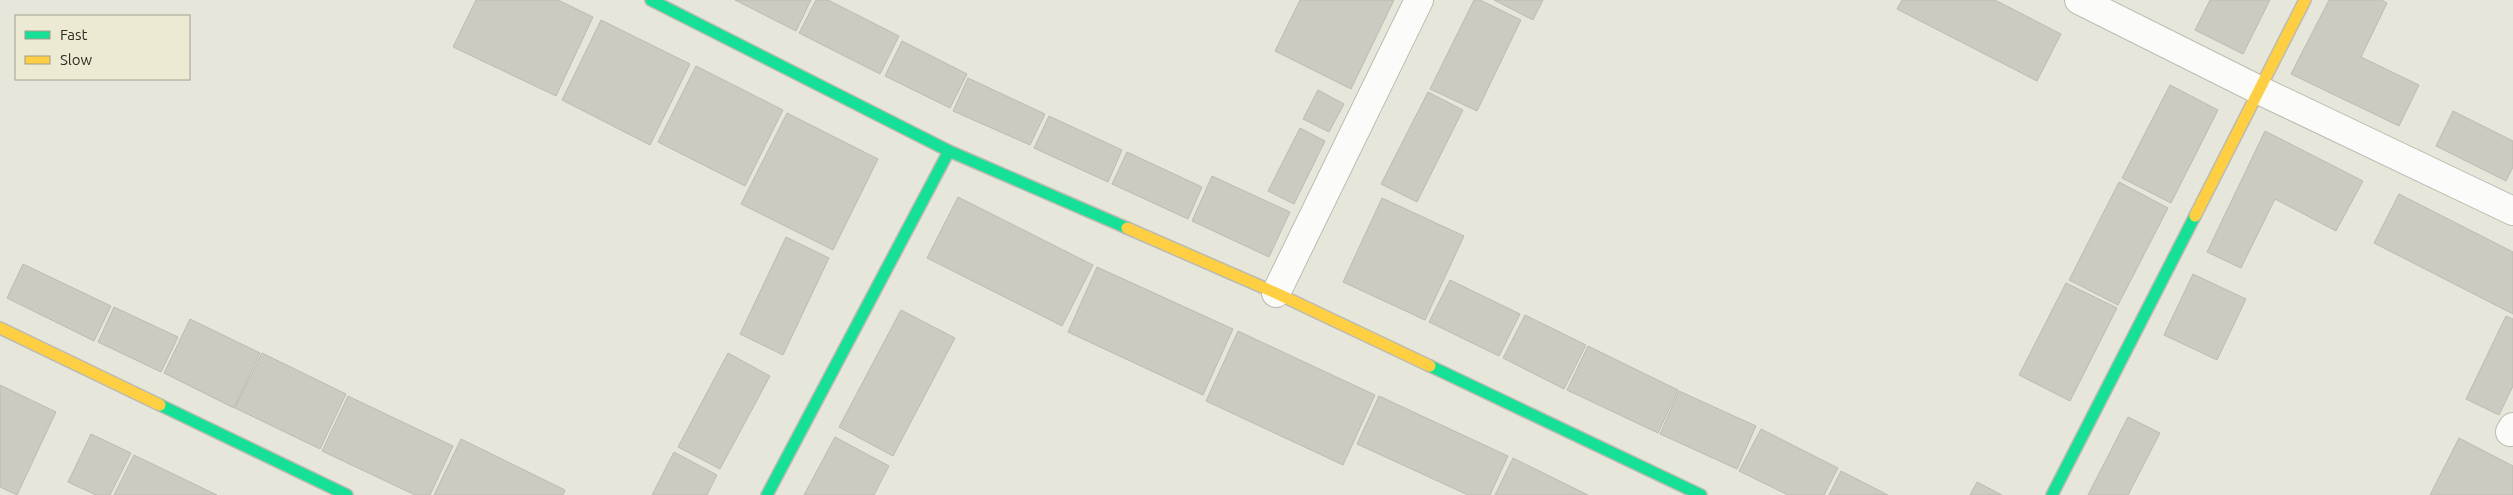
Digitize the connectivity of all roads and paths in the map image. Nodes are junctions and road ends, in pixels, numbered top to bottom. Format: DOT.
graph roads {
  1 [pos="651,0"];
  2 [pos="1419,0"];
  3 [pos="2079,0"];
  4 [pos="2305,0"];
  5 [pos="2259,90"];
  6 [pos="948,150"];
  7 [pos="2513,211"];
  8 [pos="1276,293"];
  9 [pos="0,328"];
  10 [pos="348,495"];
  11 [pos="767,495"];
  12 [pos="1701,495"];
  13 [pos="2052,495"];
  1 -- 6 [label="street"];
  2 -- 8 [label="street"];
  3 -- 5 [label="street"];
  4 -- 5 [label="street"];
  5 -- 7 [label="street"];
  5 -- 13 [label="street"];
  6 -- 8 [label="street"];
  6 -- 11 [label="street"];
  8 -- 12 [label="street"];
  9 -- 10 [label="street"];
}
